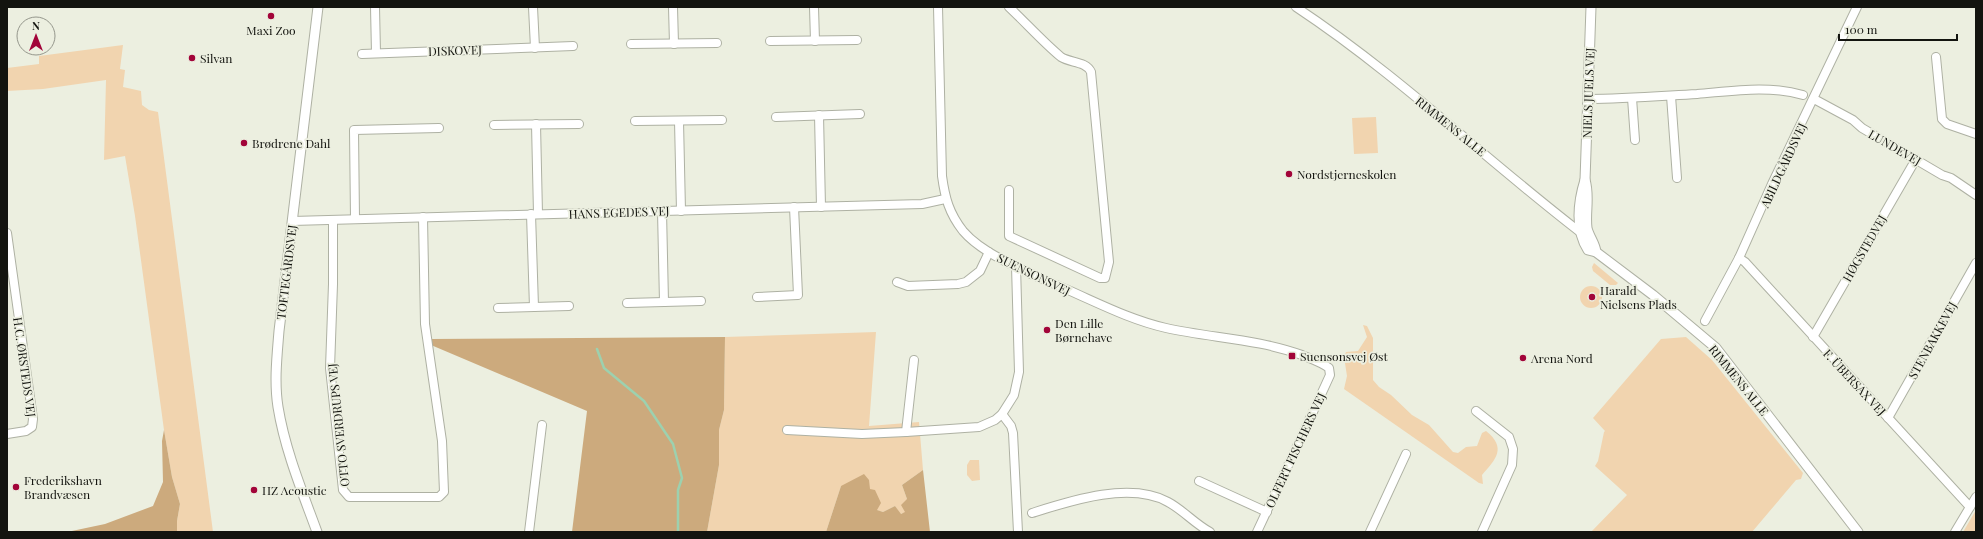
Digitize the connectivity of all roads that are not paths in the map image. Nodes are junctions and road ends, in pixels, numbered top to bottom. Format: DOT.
graph roads {
  1 [pos="314,7"];
  2 [pos="318,7"];
  3 [pos="375,7"];
  4 [pos="533,7"];
  5 [pos="673,7"];
  6 [pos="814,7"];
  7 [pos="938,7"];
  8 [pos="1008,7"];
  9 [pos="1296,7"];
  10 [pos="1591,7"];
  11 [pos="1857,7"];
  12 [pos="857,40"];
  13 [pos="770,41"];
  14 [pos="815,41"];
  15 [pos="717,43"];
  16 [pos="631,44"];
  17 [pos="674,44"];
  18 [pos="573,46"];
  19 [pos="535,48"];
  20 [pos="376,53"];
  21 [pos="362,54"];
  22 [pos="1936,57"];
  23 [pos="1803,95"];
  24 [pos="1671,96"];
  25 [pos="1632,98"];
  26 [pos="1814,99"];
  27 [pos="1588,100"];
  28 [pos="860,114"];
  29 [pos="819,115"];
  30 [pos="776,117"];
  31 [pos="722,120"];
  32 [pos="635,121"];
  33 [pos="679,121"];
  34 [pos="536,124"];
  35 [pos="579,124"];
  36 [pos="494,125"];
  37 [pos="439,128"];
  38 [pos="1976,134"];
  39 [pos="1635,140"];
  40 [pos="1916,158"];
  41 [pos="1677,178"];
  42 [pos="1009,190"];
  43 [pos="1976,196"];
  44 [pos="945,199"];
  45 [pos="821,207"];
  46 [pos="794,208"];
  47 [pos="681,210"];
  48 [pos="662,211"];
  49 [pos="535,214"];
  50 [pos="423,218"];
  51 [pos="355,219"];
  52 [pos="333,220"];
  53 [pos="292,221"];
  54 [pos="1584,231"];
  55 [pos="7,233"];
  56 [pos="989,252"];
  57 [pos="1739,258"];
  58 [pos="1976,263"];
  59 [pos="1016,266"];
  60 [pos="897,282"];
  61 [pos="757,297"];
  62 [pos="701,301"];
  63 [pos="664,302"];
  64 [pos="627,303"];
  65 [pos="570,306"];
  66 [pos="534,307"];
  67 [pos="498,308"];
  68 [pos="1706,321"];
  69 [pos="1813,337"];
  70 [pos="914,360"];
  71 [pos="1329,368"];
  72 [pos="1476,411"];
  73 [pos="1002,414"];
  74 [pos="1888,418"];
  75 [pos="542,426"];
  76 [pos="787,430"];
  77 [pos="906,432"];
  78 [pos="7,434"];
  79 [pos="1406,454"];
  80 [pos="1199,481"];
  81 [pos="1976,497"];
  82 [pos="1970,507"];
  83 [pos="1267,512"];
  84 [pos="1032,513"];
  85 [pos="317,532"];
  86 [pos="529,532"];
  87 [pos="1018,532"];
  88 [pos="1210,532"];
  89 [pos="1257,532"];
  90 [pos="1370,532"];
  91 [pos="1482,532"];
  92 [pos="1858,532"];
  93 [pos="1955,532"];
  1 -- 2 [label="street"];
  2 -- 53 [label="street, TOFTEGÅRDSVEJ"];
  3 -- 20 [label="street"];
  4 -- 19 [label="street"];
  5 -- 17 [label="street"];
  6 -- 14 [label="street"];
  7 -- 44 [label="street, SUENSONSVEJ"];
  8 -- 42 [label="street, SUENSONSVEJ"];
  9 -- 54 [label="street, RIMMENS ALLE"];
  10 -- 27 [label="street, NIELS JUELS VEJ"];
  11 -- 26 [label="street, ABILDGÅRDSVEJ"];
  12 -- 14 [label="street"];
  13 -- 14 [label="street"];
  15 -- 17 [label="street"];
  16 -- 17 [label="street"];
  18 -- 19 [label="street, DISKOVEJ"];
  19 -- 20 [label="street, DISKOVEJ"];
  20 -- 21 [label="street, DISKOVEJ"];
  22 -- 38 [label="street"];
  23 -- 24 [label="street"];
  24 -- 25 [label="street"];
  24 -- 41 [label="street"];
  25 -- 27 [label="street"];
  25 -- 39 [label="street"];
  26 -- 40 [label="street, LUNDEVEJ"];
  26 -- 57 [label="street, ABILDGÅRDSVEJ"];
  27 -- 54 [label="street, NIELS JUELS VEJ"];
  28 -- 29 [label="street"];
  29 -- 30 [label="street"];
  29 -- 45 [label="street"];
  31 -- 33 [label="street"];
  32 -- 33 [label="street"];
  33 -- 47 [label="street"];
  34 -- 35 [label="street"];
  34 -- 36 [label="street"];
  34 -- 49 [label="street"];
  37 -- 51 [label="street"];
  40 -- 43 [label="street, LUNDEVEJ"];
  40 -- 69 [label="street, HØGSTEDVEJ"];
  44 -- 45 [label="street, HANS EGEDES VEJ"];
  44 -- 56 [label="street, SUENSONSVEJ"];
  45 -- 46 [label="street, HANS EGEDES VEJ"];
  46 -- 47 [label="street, HANS EGEDES VEJ"];
  46 -- 61 [label="street"];
  47 -- 48 [label="street, HANS EGEDES VEJ"];
  48 -- 49 [label="street, HANS EGEDES VEJ"];
  48 -- 63 [label="street"];
  49 -- 50 [label="street, HANS EGEDES VEJ"];
  49 -- 66 [label="street"];
  50 -- 51 [label="street, HANS EGEDES VEJ"];
  50 -- 52 [label="street, OTTO SVERDRUPS VEJ"];
  51 -- 52 [label="street, HANS EGEDES VEJ"];
  52 -- 53 [label="street, HANS EGEDES VEJ"];
  53 -- 85 [label="street, TOFTEGÅRDSVEJ"];
  54 -- 92 [label="street, RIMMENS ALLE"];
  55 -- 78 [label="street, H.C. ØRSTEDS VEJ"];
  56 -- 59 [label="street, SUENSONSVEJ"];
  56 -- 60 [label="street"];
  57 -- 68 [label="street, ABILDGÅRDSVEJ"];
  57 -- 69 [label="street, F. ÜBERSAX VEJ"];
  58 -- 74 [label="street, STENBAKKEVEJ"];
  59 -- 71 [label="street, SUENSONSVEJ"];
  59 -- 73 [label="street"];
  62 -- 63 [label="street"];
  63 -- 64 [label="street"];
  65 -- 66 [label="street"];
  66 -- 67 [label="street"];
  69 -- 74 [label="street, F. ÜBERSAX VEJ"];
  70 -- 77 [label="street"];
  71 -- 83 [label="street, OLFERT FISCHERS VEJ"];
  72 -- 91 [label="street"];
  73 -- 77 [label="street"];
  73 -- 87 [label="street"];
  74 -- 82 [label="street, F. ÜBERSAX VEJ"];
  75 -- 86 [label="street"];
  76 -- 77 [label="street"];
  79 -- 90 [label="street"];
  80 -- 83 [label="street"];
  81 -- 82 [label="street"];
  82 -- 93 [label="street"];
  83 -- 89 [label="street, OLFERT FISCHERS VEJ"];
  84 -- 88 [label="street"];
}
